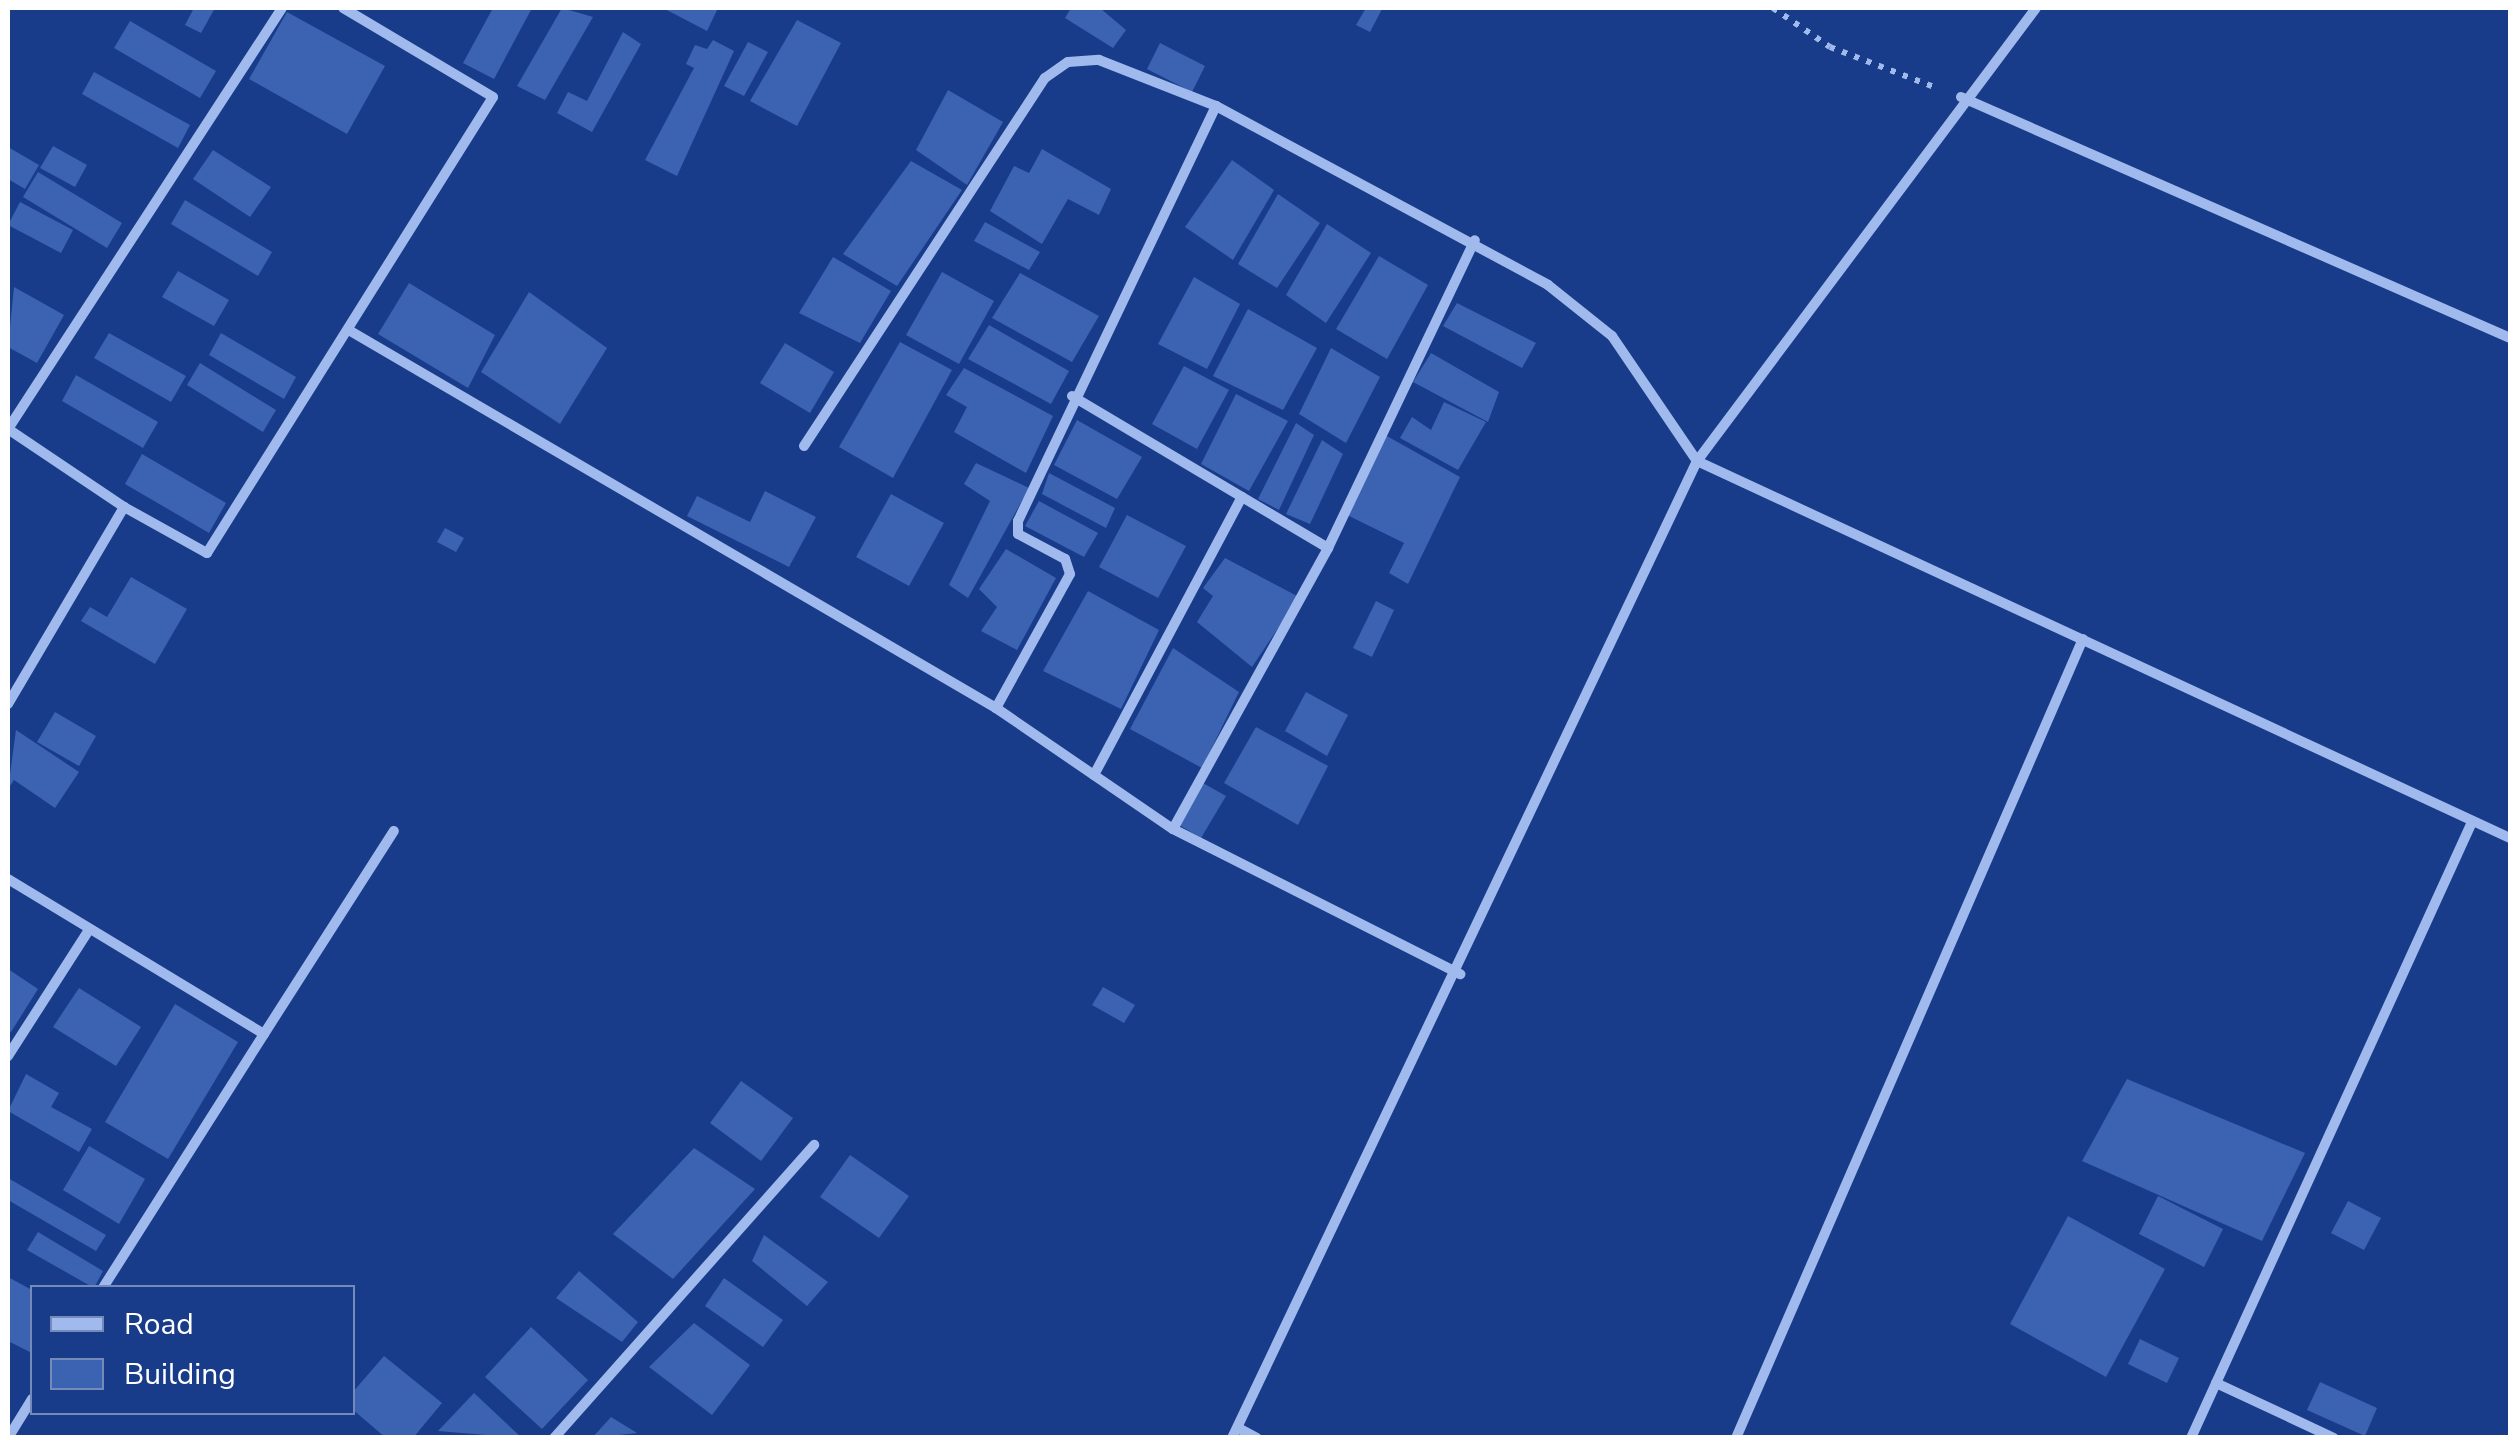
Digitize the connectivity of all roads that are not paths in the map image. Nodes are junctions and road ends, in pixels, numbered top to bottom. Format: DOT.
graph roads {
  1 [pos="282,8"];
  2 [pos="343,8"];
  3 [pos="2036,8"];
  4 [pos="1962,97"];
  5 [pos="1216,106"];
  6 [pos="1475,240"];
  7 [pos="352,332"];
  8 [pos="2510,338"];
  9 [pos="1072,396"];
  10 [pos="8,429"];
  11 [pos="804,446"];
  12 [pos="1697,461"];
  13 [pos="1242,497"];
  14 [pos="124,508"];
  15 [pos="1328,548"];
  16 [pos="2083,639"];
  17 [pos="8,704"];
  18 [pos="996,708"];
  19 [pos="1094,775"];
  20 [pos="2472,822"];
  21 [pos="1173,829"];
  22 [pos="394,831"];
  23 [pos="2510,838"];
  24 [pos="8,879"];
  25 [pos="89,930"];
  26 [pos="1460,974"];
  27 [pos="264,1034"];
  28 [pos="8,1056"];
  29 [pos="814,1145"];
  30 [pos="106,1285"];
  31 [pos="2216,1383"];
  32 [pos="30,1402"];
  33 [pos="1236,1434"];
  34 [pos="8,1438"];
  35 [pos="554,1438"];
  36 [pos="1257,1438"];
  37 [pos="1736,1438"];
  38 [pos="2191,1438"];
  39 [pos="2334,1438"];
  1 -- 10 [label="street"];
  2 -- 7 [label="street"];
  3 -- 4 [label="street"];
  4 -- 8 [label="street"];
  4 -- 12 [label="street"];
  5 -- 6 [label="street"];
  5 -- 9 [label="street"];
  5 -- 11 [label="street"];
  6 -- 12 [label="street"];
  6 -- 15 [label="street"];
  7 -- 14 [label="street"];
  7 -- 18 [label="street"];
  9 -- 13 [label="street"];
  9 -- 18 [label="street"];
  10 -- 14 [label="street"];
  12 -- 16 [label="street"];
  12 -- 26 [label="street"];
  13 -- 15 [label="street"];
  13 -- 19 [label="street"];
  14 -- 17 [label="street"];
  15 -- 21 [label="street"];
  16 -- 20 [label="street"];
  16 -- 37 [label="street"];
  18 -- 19 [label="street"];
  19 -- 21 [label="street"];
  20 -- 23 [label="street"];
  20 -- 31 [label="street"];
  21 -- 26 [label="street"];
  22 -- 27 [label="street"];
  24 -- 25 [label="street"];
  25 -- 27 [label="street"];
  25 -- 28 [label="street"];
  26 -- 33 [label="street"];
  27 -- 30 [label="street"];
  29 -- 35 [label="street"];
  31 -- 38 [label="street"];
  31 -- 39 [label="street"];
  32 -- 34 [label="street"];
  33 -- 36 [label="street"];
}
